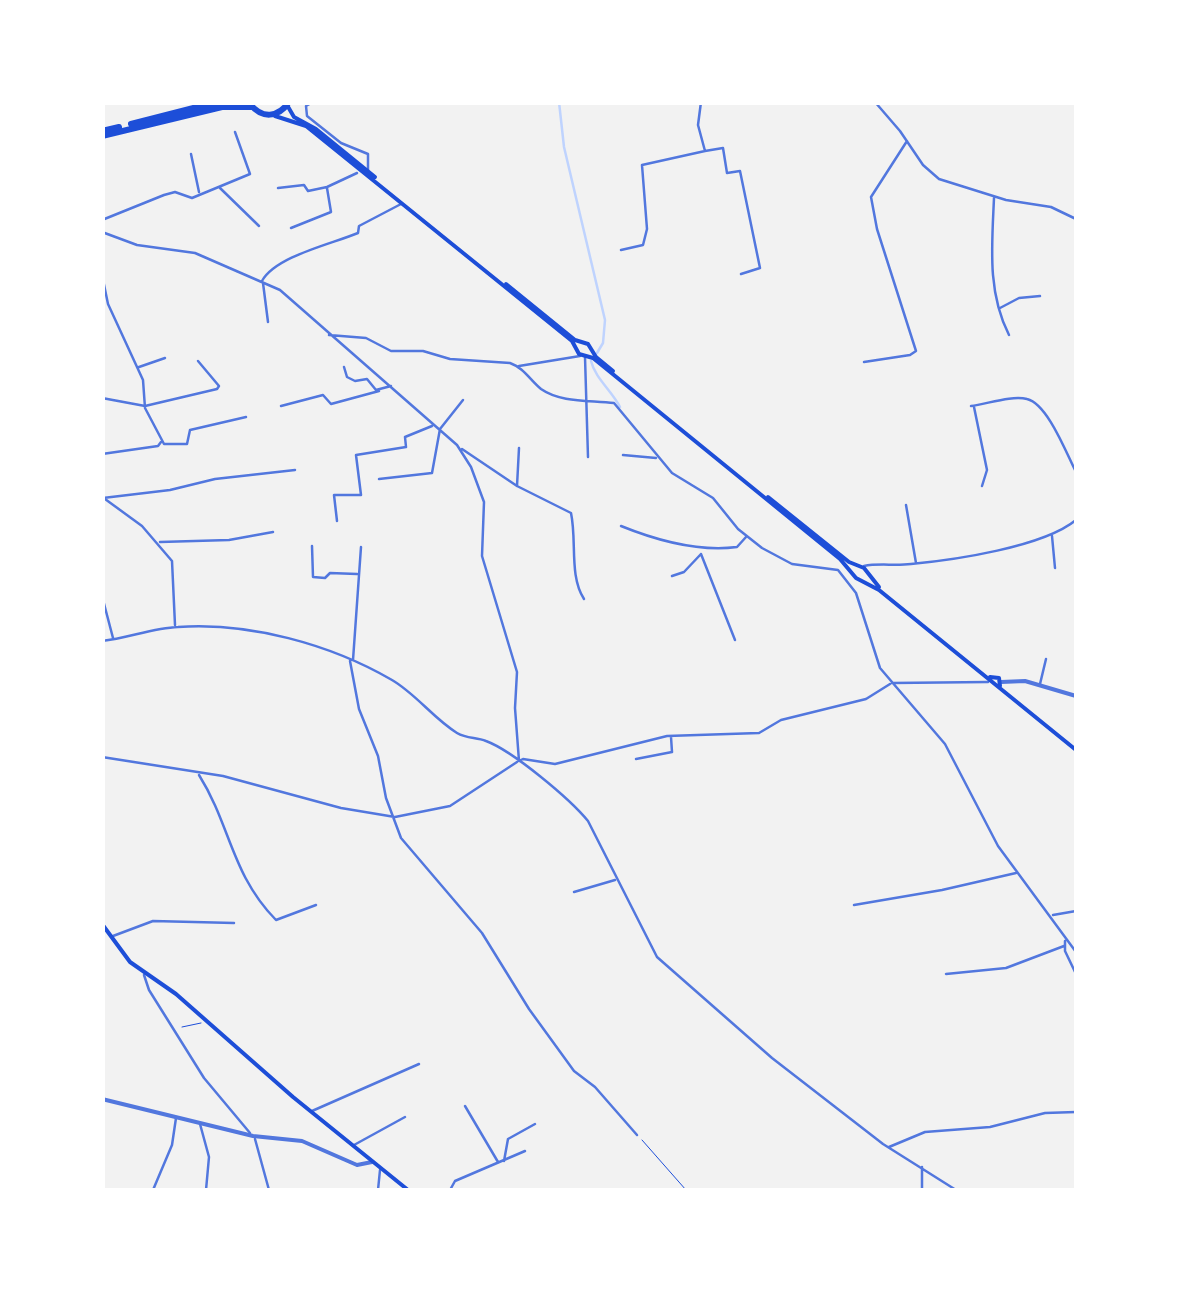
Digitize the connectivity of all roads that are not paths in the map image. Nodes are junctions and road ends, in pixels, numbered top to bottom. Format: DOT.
graph roads {
  1 [pos="217,102"];
  2 [pos="313,102"];
  3 [pos="701,102"];
  4 [pos="875,102"];
  5 [pos="288,104"];
  6 [pos="251,105"];
  7 [pos="270,116"];
  8 [pos="234,132"];
  9 [pos="102,134"];
  10 [pos="907,141"];
  11 [pos="705,152"];
  12 [pos="192,154"];
  13 [pos="348,154"];
  14 [pos="366,163"];
  15 [pos="356,165"];
  16 [pos="367,172"];
  17 [pos="357,173"];
  18 [pos="219,187"];
  19 [pos="326,187"];
  20 [pos="278,188"];
  21 [pos="200,195"];
  22 [pos="994,196"];
  23 [pos="402,203"];
  24 [pos="1076,218"];
  25 [pos="102,220"];
  26 [pos="259,226"];
  27 [pos="290,228"];
  28 [pos="102,232"];
  29 [pos="621,250"];
  30 [pos="742,274"];
  31 [pos="102,275"];
  32 [pos="262,281"];
  33 [pos="1040,296"];
  34 [pos="999,308"];
  35 [pos="268,322"];
  36 [pos="1009,334"];
  37 [pos="329,335"];
  38 [pos="579,345"];
  39 [pos="586,354"];
  40 [pos="165,358"];
  41 [pos="198,361"];
  42 [pos="864,362"];
  43 [pos="519,366"];
  44 [pos="344,367"];
  45 [pos="139,368"];
  46 [pos="390,386"];
  47 [pos="379,391"];
  48 [pos="102,398"];
  49 [pos="462,400"];
  50 [pos="588,400"];
  51 [pos="145,406"];
  52 [pos="281,406"];
  53 [pos="246,418"];
  54 [pos="435,424"];
  55 [pos="440,429"];
  56 [pos="162,440"];
  57 [pos="457,445"];
  58 [pos="519,448"];
  59 [pos="102,454"];
  60 [pos="623,454"];
  61 [pos="588,456"];
  62 [pos="658,458"];
  63 [pos="295,470"];
  64 [pos="1076,472"];
  65 [pos="379,479"];
  66 [pos="517,486"];
  67 [pos="982,486"];
  68 [pos="103,497"];
  69 [pos="906,505"];
  70 [pos="336,520"];
  71 [pos="1076,520"];
  72 [pos="621,526"];
  73 [pos="273,532"];
  74 [pos="1052,535"];
  75 [pos="746,536"];
  76 [pos="158,542"];
  77 [pos="312,546"];
  78 [pos="360,547"];
  79 [pos="703,552"];
  80 [pos="916,564"];
  81 [pos="1055,568"];
  82 [pos="858,573"];
  83 [pos="358,574"];
  84 [pos="672,576"];
  85 [pos="847,580"];
  86 [pos="102,596"];
  87 [pos="584,599"];
  88 [pos="175,627"];
  89 [pos="114,640"];
  90 [pos="735,640"];
  91 [pos="102,641"];
  92 [pos="1046,659"];
  93 [pos="351,661"];
  94 [pos="989,680"];
  95 [pos="891,683"];
  96 [pos="1040,684"];
  97 [pos="1000,685"];
  98 [pos="1076,696"];
  99 [pos="670,736"];
  100 [pos="1076,749"];
  101 [pos="102,757"];
  102 [pos="636,758"];
  103 [pos="519,761"];
  104 [pos="198,773"];
  105 [pos="393,816"];
  106 [pos="1018,872"];
  107 [pos="616,880"];
  108 [pos="574,892"];
  109 [pos="316,905"];
  110 [pos="854,905"];
  111 [pos="1076,911"];
  112 [pos="1051,916"];
  113 [pos="234,923"];
  114 [pos="102,924"];
  115 [pos="111,936"];
  116 [pos="1066,939"];
  117 [pos="1064,946"];
  118 [pos="1076,952"];
  119 [pos="145,972"];
  120 [pos="946,974"];
  121 [pos="1076,974"];
  122 [pos="419,1064"];
  123 [pos="102,1099"];
  124 [pos="465,1106"];
  125 [pos="311,1112"];
  126 [pos="1076,1112"];
  127 [pos="177,1116"];
  128 [pos="405,1117"];
  129 [pos="200,1122"];
  130 [pos="535,1124"];
  131 [pos="253,1136"];
  132 [pos="637,1136"];
  133 [pos="353,1146"];
  134 [pos="888,1147"];
  135 [pos="524,1151"];
  136 [pos="372,1162"];
  137 [pos="502,1162"];
  138 [pos="922,1166"];
  139 [pos="380,1168"];
  140 [pos="153,1190"];
  141 [pos="206,1190"];
  142 [pos="269,1190"];
  143 [pos="378,1190"];
  144 [pos="408,1190"];
  145 [pos="450,1190"];
  146 [pos="922,1190"];
  147 [pos="956,1190"];
  1 -- 9 [label="highway"];
  2 -- 14 [label="street"];
  3 -- 11 [label="street"];
  4 -- 10 [label="street"];
  5 -- 7 [label="highway"];
  5 -- 13 [label="main road"];
  6 -- 7 [label="highway"];
  6 -- 9 [label="highway"];
  7 -- 15 [label="main road"];
  8 -- 18 [label="street"];
  10 -- 22 [label="street"];
  10 -- 42 [label="street"];
  11 -- 29 [label="street"];
  11 -- 30 [label="street"];
  12 -- 21 [label="street"];
  13 -- 14 [label="street"];
  13 -- 16 [label="main road"];
  14 -- 16 [label="street"];
  15 -- 16 [label="main road"];
  15 -- 17 [label="street"];
  16 -- 17 [label="street"];
  16 -- 23 [label="main road"];
  16 -- 38 [label="main road"];
  17 -- 19 [label="street"];
  18 -- 21 [label="street"];
  18 -- 26 [label="street"];
  19 -- 20 [label="street"];
  19 -- 27 [label="street"];
  21 -- 25 [label="street"];
  22 -- 24 [label="street"];
  22 -- 34 [label="street"];
  23 -- 32 [label="street"];
  23 -- 38 [label="main road"];
  28 -- 32 [label="street"];
  31 -- 45 [label="street"];
  32 -- 35 [label="street"];
  32 -- 37 [label="street"];
  33 -- 34 [label="street"];
  34 -- 36 [label="street"];
  37 -- 43 [label="street"];
  37 -- 46 [label="street"];
  38 -- 39 [label="main road"];
  38 -- 39 [label="main road"];
  39 -- 43 [label="street"];
  39 -- 50 [label="street"];
  39 -- 82 [label="main road"];
  40 -- 45 [label="street"];
  41 -- 51 [label="street"];
  43 -- 50 [label="street"];
  44 -- 47 [label="street"];
  45 -- 51 [label="street"];
  46 -- 47 [label="street"];
  46 -- 54 [label="street"];
  47 -- 52 [label="street"];
  48 -- 51 [label="street"];
  49 -- 55 [label="street"];
  50 -- 61 [label="street"];
  50 -- 62 [label="street"];
  51 -- 56 [label="street"];
  53 -- 56 [label="street"];
  54 -- 55 [label="street"];
  54 -- 70 [label="street"];
  55 -- 57 [label="street"];
  55 -- 65 [label="street"];
  56 -- 59 [label="street"];
  57 -- 66 [label="street"];
  57 -- 103 [label="street"];
  58 -- 66 [label="street"];
  60 -- 62 [label="street"];
  62 -- 75 [label="street"];
  63 -- 68 [label="street"];
  64 -- 67 [label="street"];
  66 -- 87 [label="street"];
  68 -- 76 [label="street"];
  69 -- 80 [label="street"];
  71 -- 74 [label="street"];
  72 -- 79 [label="street"];
  73 -- 76 [label="street"];
  74 -- 80 [label="street"];
  74 -- 81 [label="street"];
  75 -- 79 [label="street"];
  75 -- 85 [label="street"];
  76 -- 88 [label="street"];
  77 -- 83 [label="street"];
  78 -- 83 [label="street"];
  79 -- 84 [label="street"];
  79 -- 90 [label="street"];
  80 -- 82 [label="street"];
  82 -- 85 [label="street"];
  82 -- 94 [label="main road"];
  83 -- 93 [label="street"];
  85 -- 95 [label="street"];
  86 -- 89 [label="street"];
  88 -- 89 [label="street"];
  88 -- 93 [label="street"];
  89 -- 91 [label="street"];
  92 -- 96 [label="street"];
  93 -- 103 [label="street"];
  93 -- 105 [label="street"];
  94 -- 95 [label="street"];
  94 -- 97 [label="main road"];
  94 -- 97 [label="main road"];
  95 -- 99 [label="street"];
  95 -- 106 [label="street"];
  96 -- 97 [label="street"];
  96 -- 98 [label="street"];
  97 -- 100 [label="main road"];
  99 -- 102 [label="street"];
  99 -- 103 [label="street"];
  101 -- 104 [label="street"];
  103 -- 105 [label="street"];
  103 -- 107 [label="street"];
  104 -- 105 [label="street"];
  104 -- 109 [label="street"];
  105 -- 132 [label="street"];
  106 -- 110 [label="street"];
  106 -- 112 [label="street"];
  107 -- 108 [label="street"];
  107 -- 134 [label="street"];
  111 -- 112 [label="street"];
  112 -- 116 [label="street"];
  113 -- 115 [label="street"];
  114 -- 115 [label="main road"];
  115 -- 119 [label="main road"];
  116 -- 117 [label="street"];
  116 -- 118 [label="street"];
  117 -- 120 [label="street"];
  117 -- 121 [label="street"];
  119 -- 125 [label="main road"];
  119 -- 131 [label="street"];
  122 -- 125 [label="street"];
  123 -- 127 [label="street"];
  124 -- 137 [label="street"];
  125 -- 133 [label="main road"];
  126 -- 134 [label="street"];
  127 -- 129 [label="street"];
  127 -- 140 [label="street"];
  128 -- 133 [label="street"];
  129 -- 131 [label="street"];
  129 -- 141 [label="street"];
  130 -- 137 [label="street"];
  131 -- 136 [label="street"];
  131 -- 142 [label="street"];
  133 -- 136 [label="main road"];
  134 -- 138 [label="street"];
  135 -- 137 [label="street"];
  136 -- 139 [label="main road"];
  137 -- 145 [label="street"];
  138 -- 146 [label="street"];
  138 -- 147 [label="street"];
  139 -- 143 [label="street"];
  139 -- 144 [label="main road"];
}
